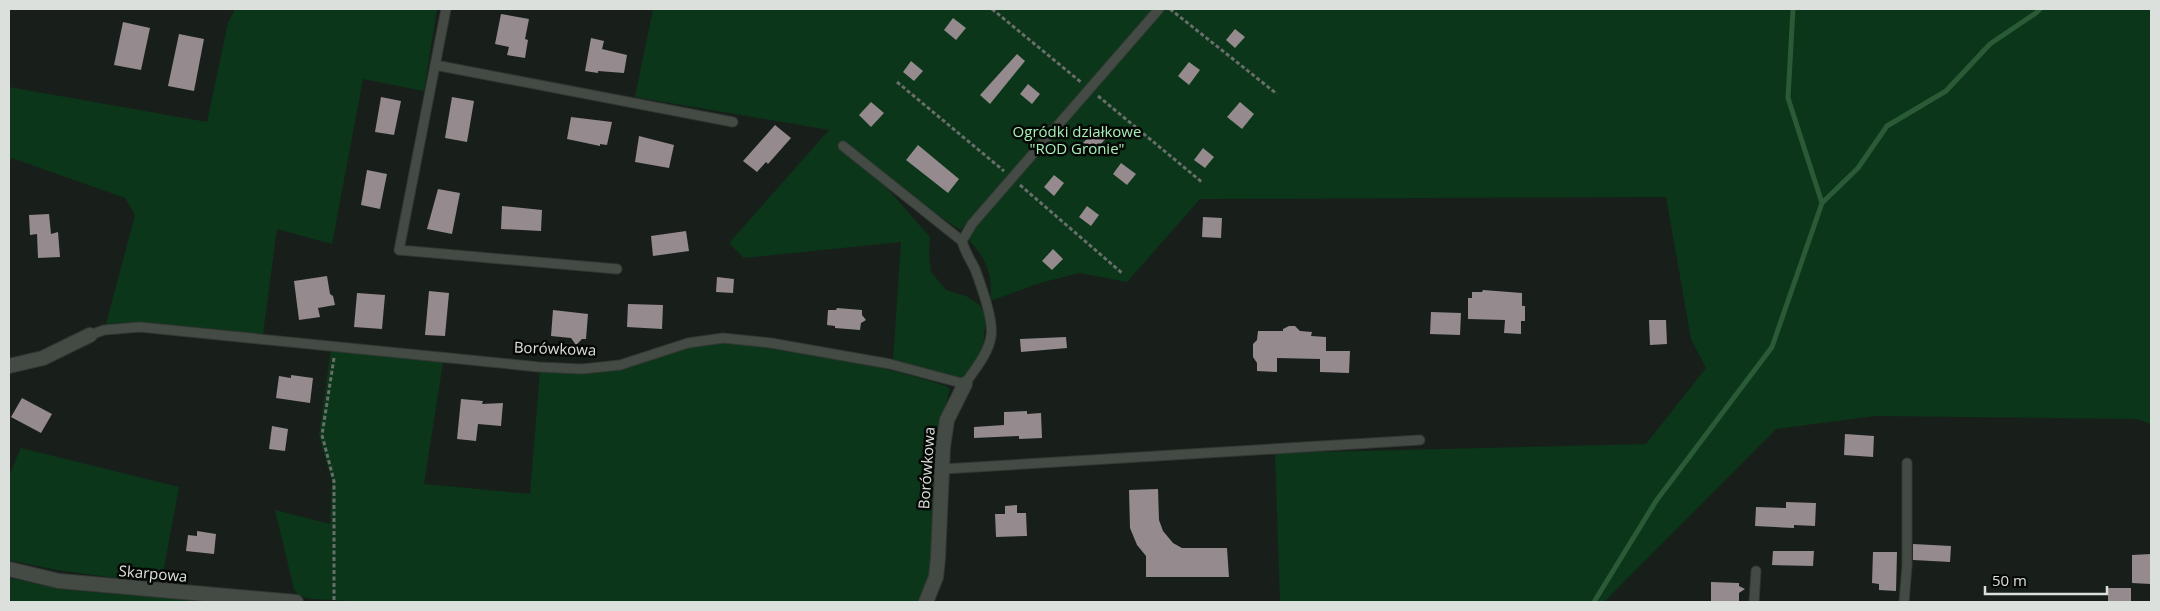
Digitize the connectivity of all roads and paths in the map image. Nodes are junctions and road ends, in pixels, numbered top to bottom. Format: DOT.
graph roads {
  1 [pos="446,9"];
  2 [pos="1159,9"];
  3 [pos="1170,9"];
  4 [pos="435,65"];
  5 [pos="1277,94"];
  6 [pos="733,122"];
  7 [pos="843,146"];
  8 [pos="962,241"];
  9 [pos="617,269"];
  10 [pos="90,335"];
  11 [pos="336,346"];
  12 [pos="9,366"];
  13 [pos="966,384"];
  14 [pos="1420,440"];
  15 [pos="1907,463"];
  16 [pos="942,469"];
  17 [pos="9,569"];
  18 [pos="1756,571"];
  19 [pos="296,602"];
  20 [pos="334,602"];
  21 [pos="926,602"];
  22 [pos="1754,602"];
  23 [pos="1904,602"];
  1 -- 4 [label="lane"];
  2 -- 8 [label="lane"];
  3 -- 5 [label="path"];
  4 -- 6 [label="lane"];
  4 -- 9 [label="lane"];
  7 -- 8 [label="lane"];
  8 -- 13 [label="lane"];
  10 -- 11 [label="lane, Borówkowa"];
  10 -- 12 [label="street, Borówkowa"];
  11 -- 13 [label="lane, Borówkowa"];
  11 -- 20 [label="path"];
  13 -- 16 [label="street, Borówkowa"];
  14 -- 16 [label="lane"];
  15 -- 23 [label="lane"];
  16 -- 21 [label="street, Borówkowa"];
  17 -- 19 [label="street, Skarpowa"];
  18 -- 22 [label="lane"];
}
